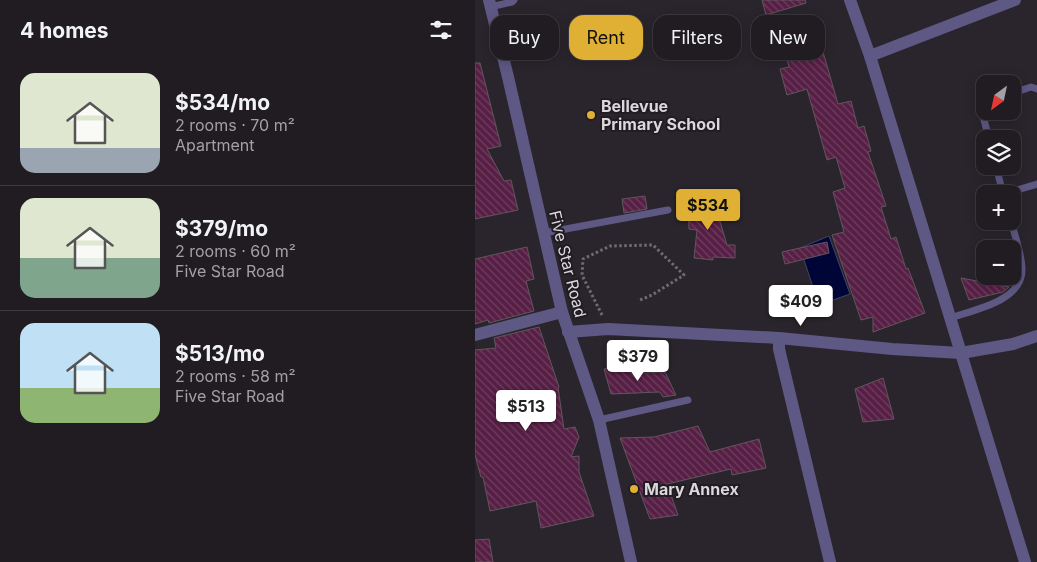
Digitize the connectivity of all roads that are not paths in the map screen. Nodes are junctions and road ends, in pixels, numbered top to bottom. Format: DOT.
graph roads {
  1 [pos="514,0"];
  2 [pos="850,0"];
  3 [pos="1015,0"];
  4 [pos="490,4"];
  5 [pos="871,56"];
  6 [pos="1037,89"];
  7 [pos="1021,90"];
  8 [pos="1037,184"];
  9 [pos="1021,189"];
  10 [pos="668,210"];
  11 [pos="1013,230"];
  12 [pos="544,233"];
  13 [pos="562,312"];
  14 [pos="950,318"];
  15 [pos="568,332"];
  16 [pos="475,335"];
  17 [pos="1037,336"];
  18 [pos="779,338"];
  19 [pos="961,353"];
  20 [pos="688,400"];
  21 [pos="599,420"];
  22 [pos="631,562"];
  23 [pos="830,562"];
  24 [pos="1025,562"];
  1 -- 4 [label="lane"];
  2 -- 5 [label="street"];
  3 -- 5 [label="street"];
  4 -- 12 [label="street, Five Star Road"];
  5 -- 14 [label="street"];
  6 -- 7 [label="lane"];
  8 -- 9 [label="lane"];
  10 -- 12 [label="lane"];
  11 -- 14 [label="lane"];
  12 -- 13 [label="street, Five Star Road"];
  13 -- 15 [label="street, Five Star Road"];
  13 -- 16 [label="street"];
  14 -- 19 [label="street"];
  15 -- 18 [label="street"];
  15 -- 21 [label="street, Five Star Road"];
  17 -- 19 [label="street"];
  18 -- 19 [label="street"];
  18 -- 23 [label="street"];
  19 -- 24 [label="street"];
  20 -- 21 [label="lane"];
  21 -- 22 [label="street, Five Star Road"];
}
